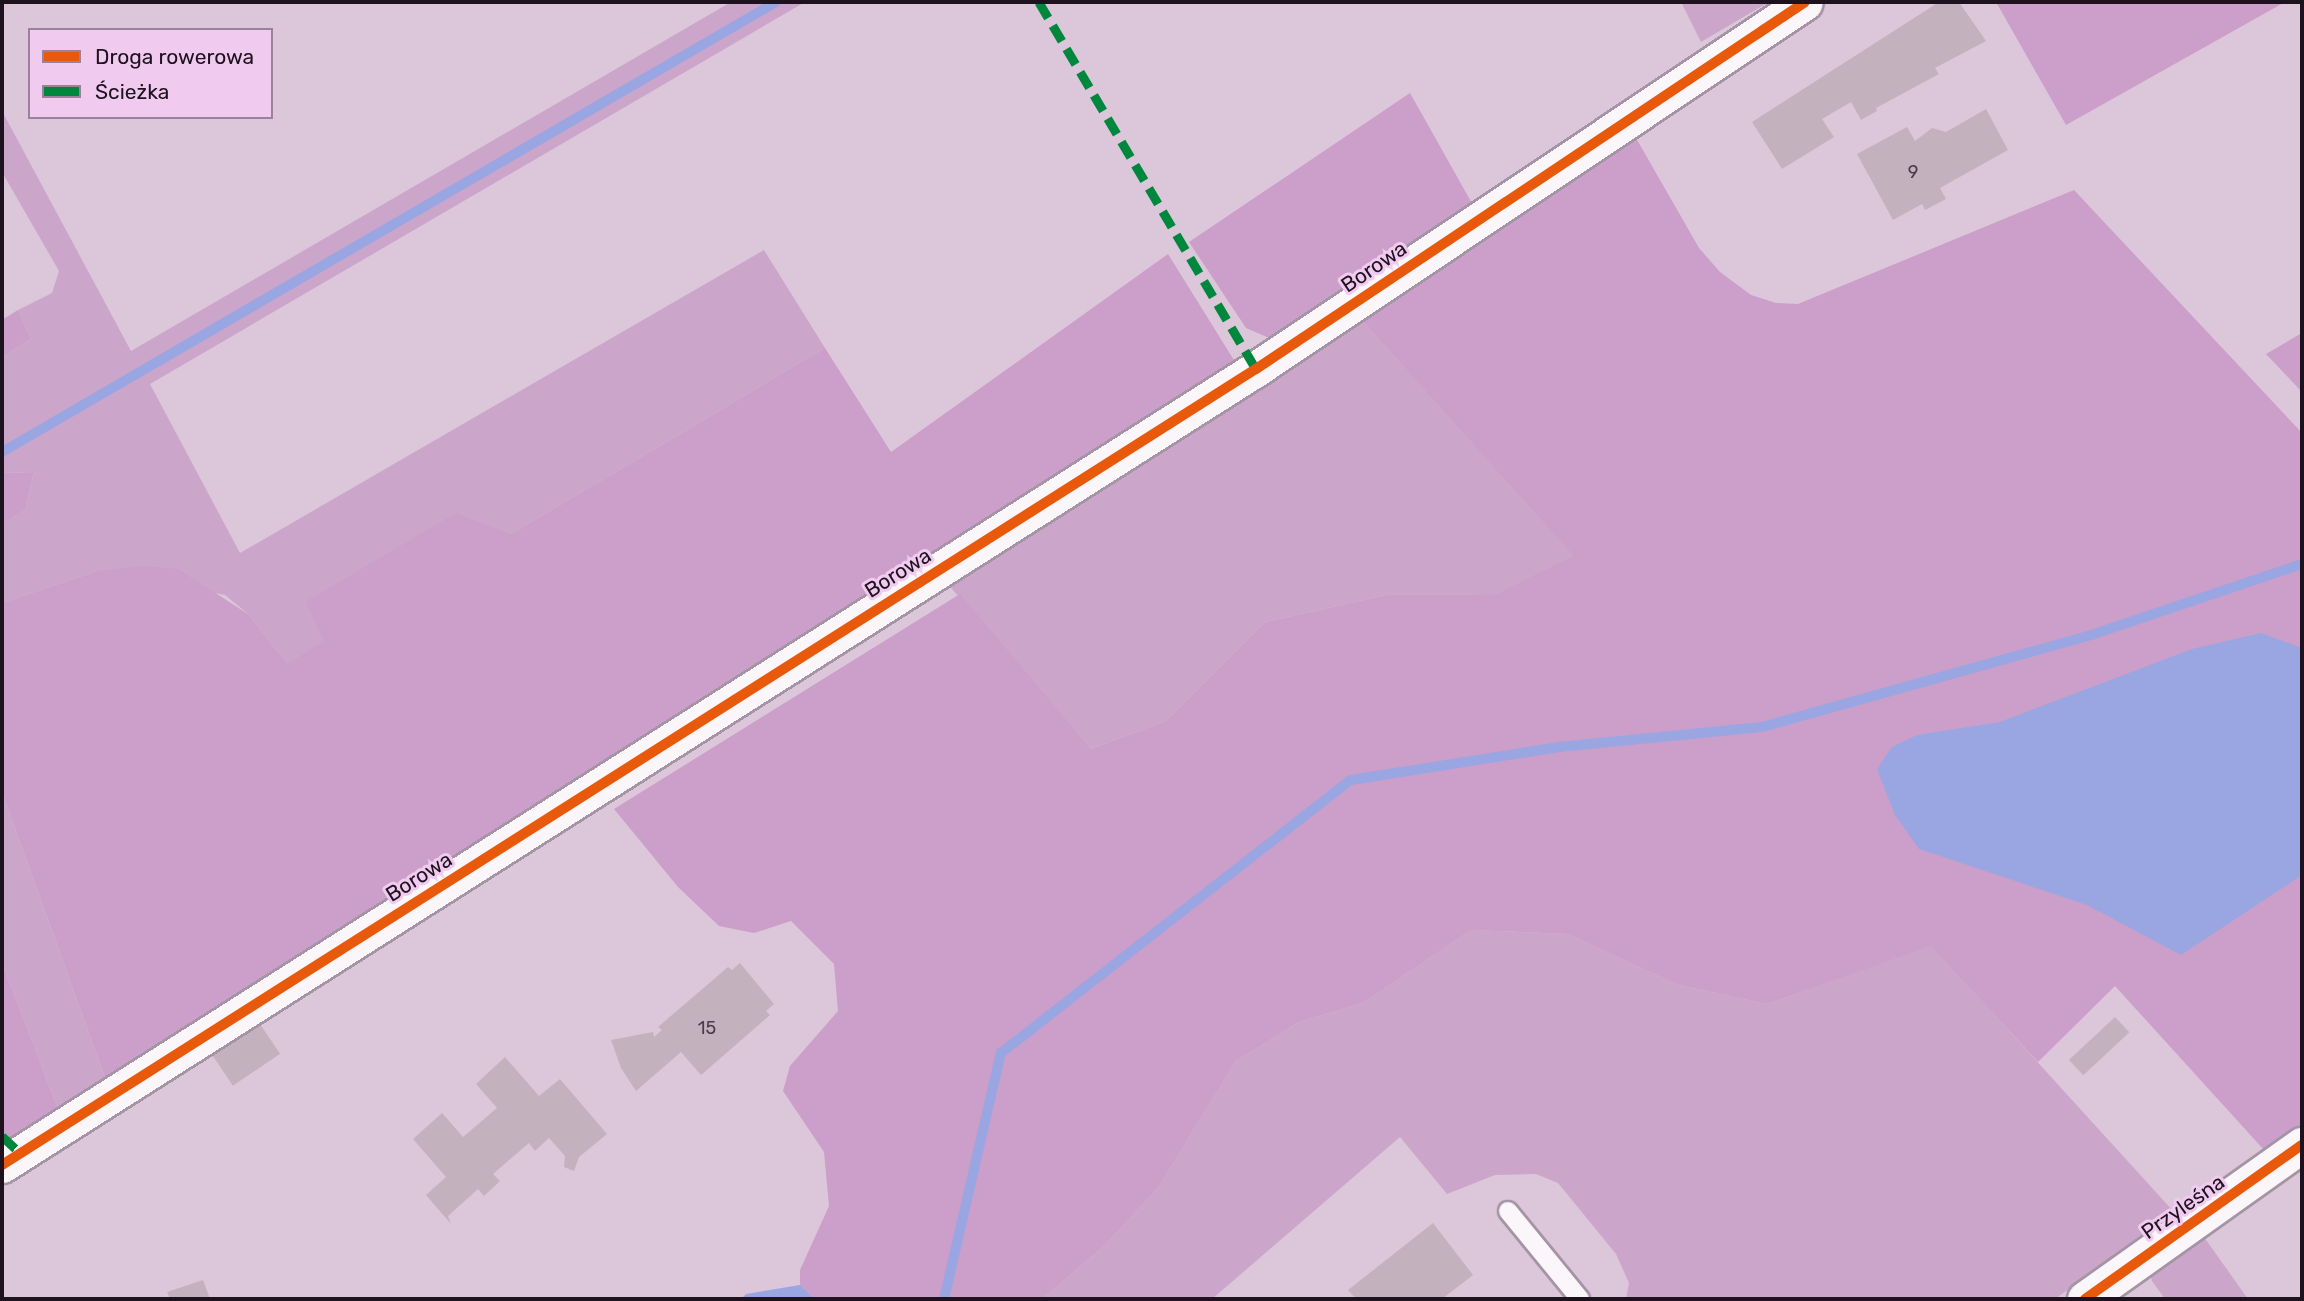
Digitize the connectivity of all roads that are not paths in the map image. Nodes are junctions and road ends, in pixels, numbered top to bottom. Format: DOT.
graph roads {
  1 [pos="1805,2"];
  2 [pos="2302,1145"];
  3 [pos="2,1165"];
  4 [pos="1508,1211"];
  5 [pos="1580,1299"];
  6 [pos="2085,1299"];
  1 -- 3 [label="street, Borowa"];
  2 -- 6 [label="street, Przyleśna"];
  4 -- 5 [label="lane"];
}
